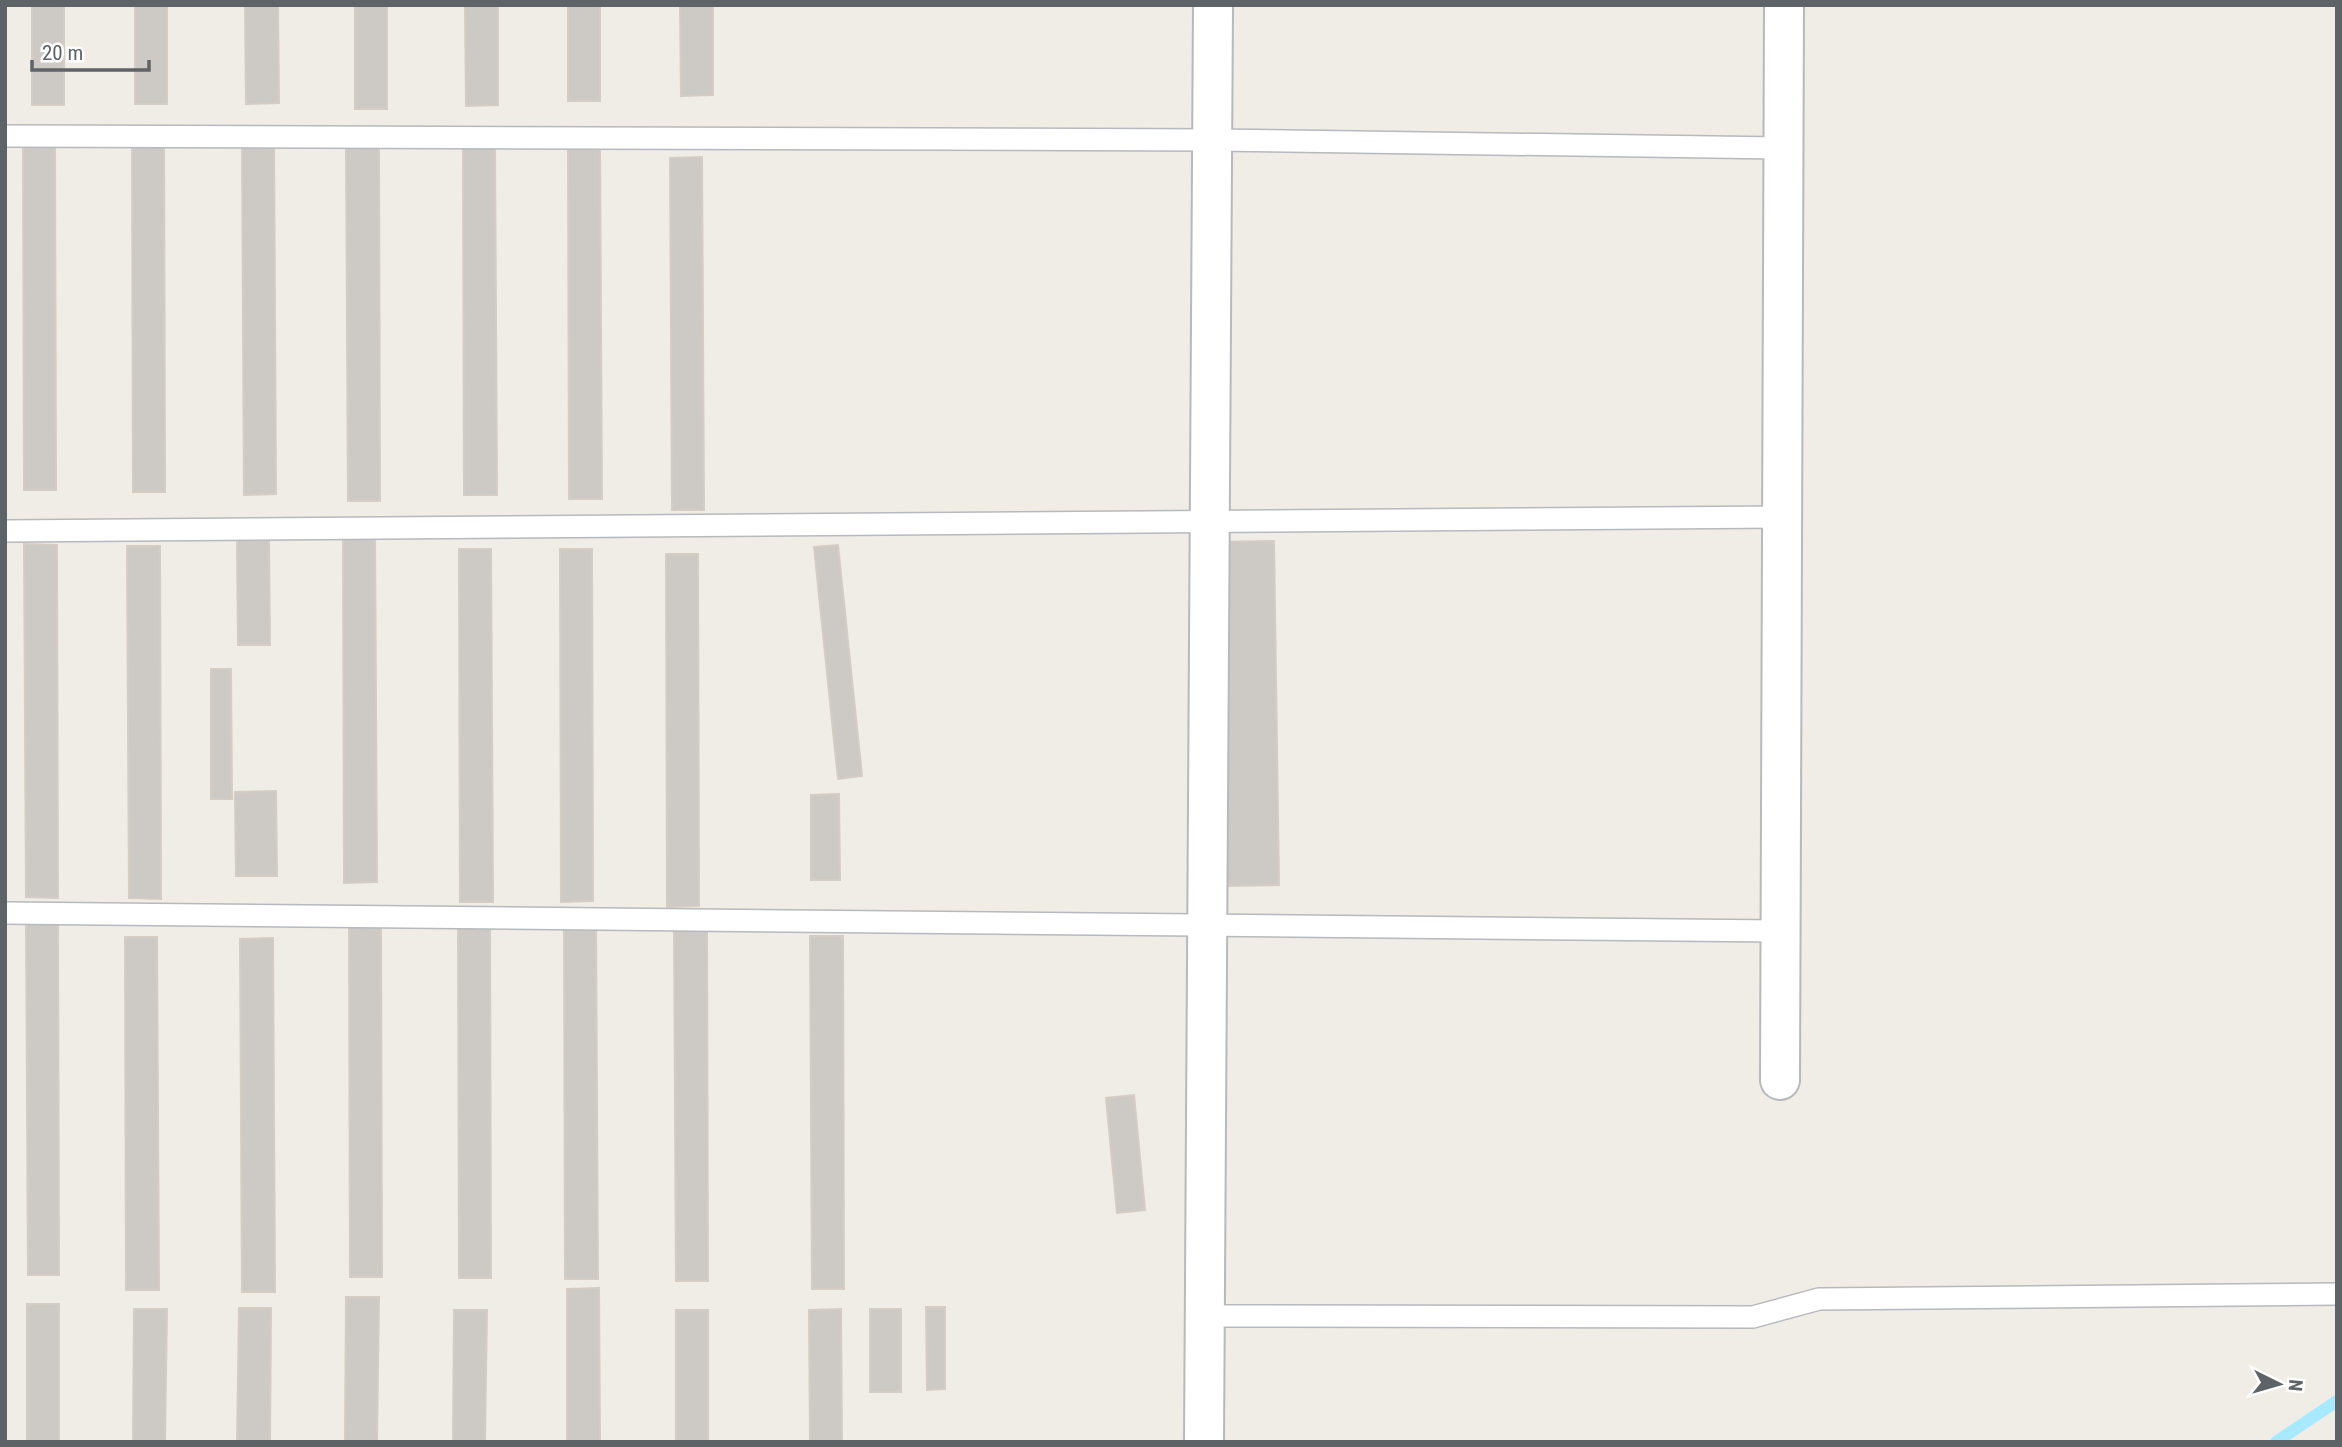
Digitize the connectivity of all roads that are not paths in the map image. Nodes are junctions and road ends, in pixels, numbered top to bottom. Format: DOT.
graph roads {
  1 [pos="1213,5"];
  2 [pos="1784,5"];
  3 [pos="5,136"];
  4 [pos="1212,140"];
  5 [pos="1783,148"];
  6 [pos="1782,517"];
  7 [pos="1209,522"];
  8 [pos="5,531"];
  9 [pos="5,913"];
  10 [pos="1207,926"];
  11 [pos="1779,931"];
  12 [pos="1780,1080"];
  13 [pos="2337,1294"];
  14 [pos="1204,1316"];
  15 [pos="1203,1442"];
  1 -- 4 [label="street"];
  2 -- 5 [label="street"];
  3 -- 4 [label="lane"];
  4 -- 5 [label="lane"];
  4 -- 7 [label="street"];
  5 -- 6 [label="street"];
  6 -- 7 [label="lane"];
  6 -- 11 [label="street"];
  7 -- 8 [label="lane"];
  7 -- 10 [label="street"];
  9 -- 10 [label="lane"];
  10 -- 11 [label="lane"];
  10 -- 14 [label="street"];
  11 -- 12 [label="street"];
  13 -- 14 [label="lane"];
  14 -- 15 [label="street"];
}
